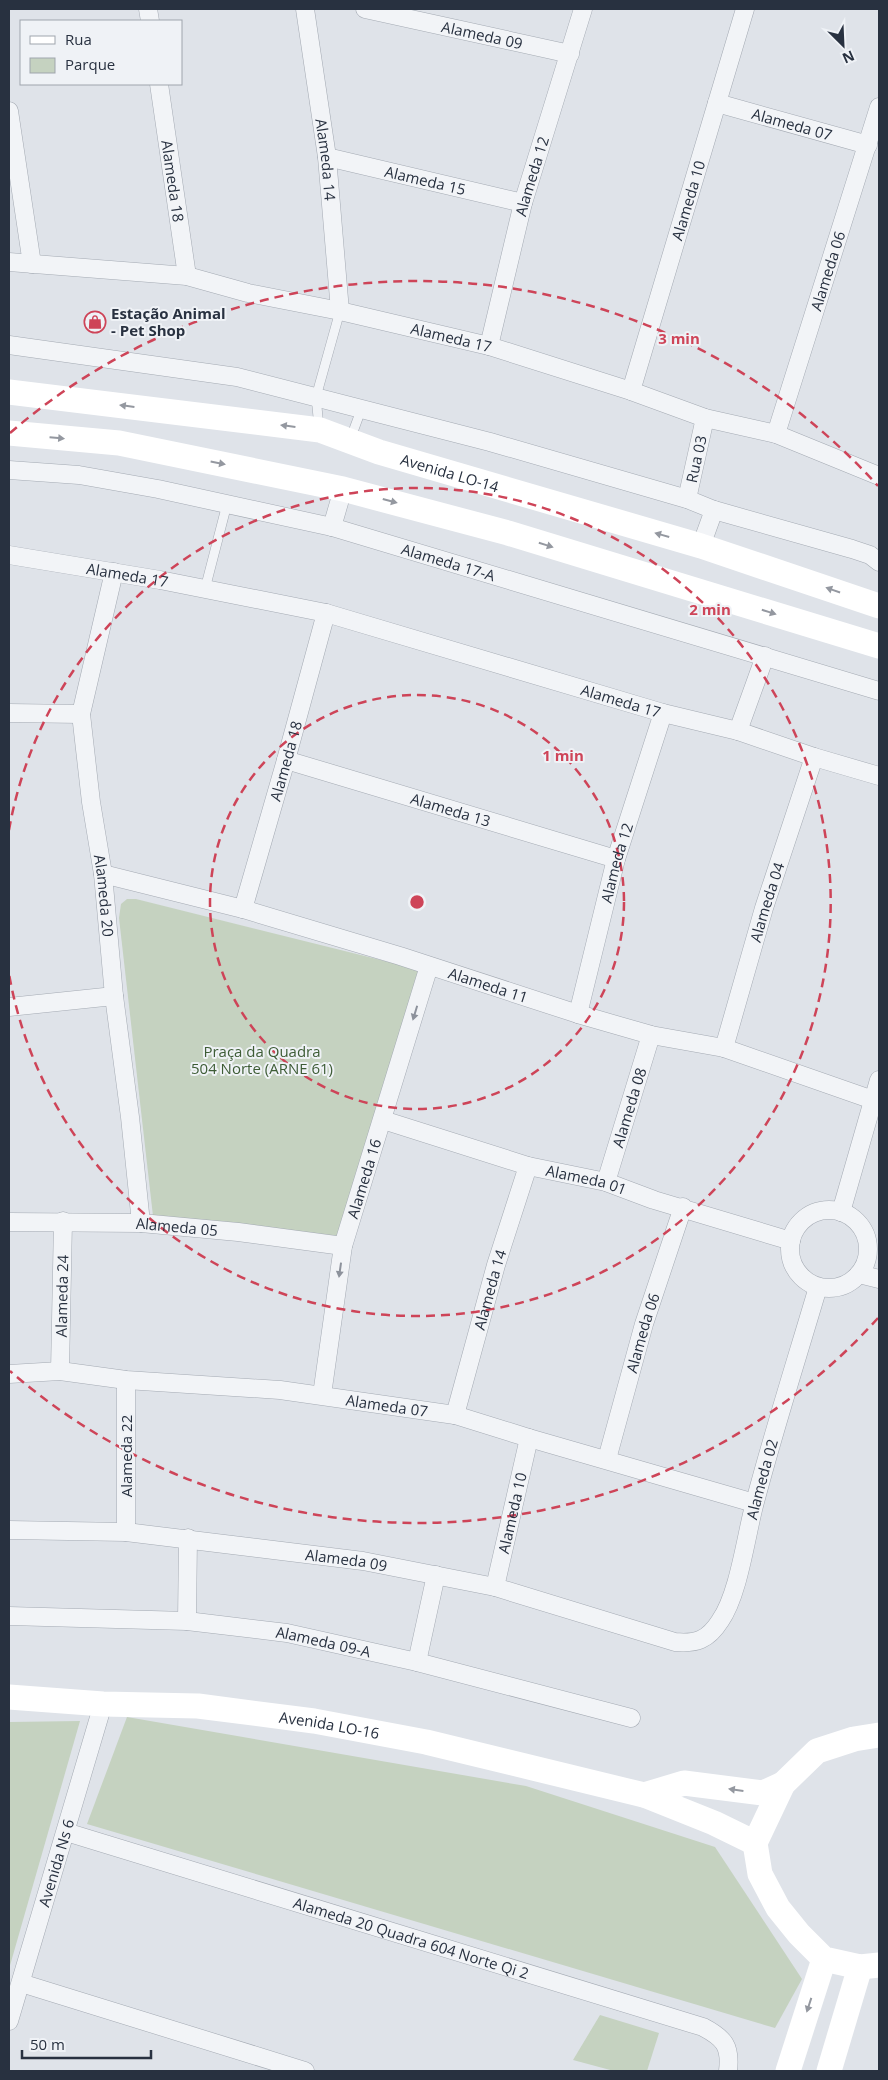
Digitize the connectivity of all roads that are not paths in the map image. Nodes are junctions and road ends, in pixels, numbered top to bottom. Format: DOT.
graph roads {
  1 [pos="306,9"];
  2 [pos="364,9"];
  3 [pos="583,9"];
  4 [pos="745,9"];
  5 [pos="570,54"];
  6 [pos="159,85"];
  7 [pos="717,103"];
  8 [pos="879,107"];
  9 [pos="9,111"];
  10 [pos="868,145"];
  11 [pos="327,157"];
  12 [pos="523,203"];
  13 [pos="9,262"];
  14 [pos="32,264"];
  15 [pos="186,276"];
  16 [pos="340,311"];
  17 [pos="9,344"];
  18 [pos="489,346"];
  19 [pos="631,391"];
  20 [pos="9,392"];
  21 [pos="316,397"];
  22 [pos="361,410"];
  23 [pos="705,418"];
  24 [pos="320,430"];
  25 [pos="9,433"];
  26 [pos="776,434"];
  27 [pos="349,442"];
  28 [pos="9,470"];
  29 [pos="879,476"];
  30 [pos="343,488"];
  31 [pos="687,499"];
  32 [pos="227,504"];
  33 [pos="714,510"];
  34 [pos="332,527"];
  35 [pos="701,546"];
  36 [pos="9,555"];
  37 [pos="879,562"];
  38 [pos="114,572"];
  39 [pos="205,589"];
  40 [pos="879,606"];
  41 [pos="326,613"];
  42 [pos="879,646"];
  43 [pos="765,656"];
  44 [pos="879,691"];
  45 [pos="9,713"];
  46 [pos="663,713"];
  47 [pos="81,714"];
  48 [pos="738,731"];
  49 [pos="814,757"];
  50 [pos="286,760"];
  51 [pos="879,776"];
  52 [pos="616,859"];
  53 [pos="103,874"];
  54 [pos="242,909"];
  55 [pos="429,966"];
  56 [pos="114,996"];
  57 [pos="9,1007"];
  58 [pos="578,1014"];
  59 [pos="651,1035"];
  60 [pos="724,1048"];
  61 [pos="879,1080"];
  62 [pos="873,1100"];
  63 [pos="383,1120"];
  64 [pos="528,1166"];
  65 [pos="606,1182"];
  66 [pos="683,1207"];
  67 [pos="841,1212"];
  68 [pos="63,1221"];
  69 [pos="9,1222"];
  70 [pos="141,1223"];
  71 [pos="791,1242"];
  72 [pos="343,1246"];
  73 [pos="874,1253"];
  74 [pos="859,1274"];
  75 [pos="879,1279"];
  76 [pos="818,1287"];
  77 [pos="60,1371"];
  78 [pos="9,1374"];
  79 [pos="126,1380"];
  80 [pos="322,1396"];
  81 [pos="455,1415"];
  82 [pos="529,1438"];
  83 [pos="607,1459"];
  84 [pos="754,1503"];
  85 [pos="9,1530"];
  86 [pos="126,1532"];
  87 [pos="188,1538"];
  88 [pos="436,1575"];
  89 [pos="495,1587"];
  90 [pos="9,1616"];
  91 [pos="187,1621"];
  92 [pos="675,1642"];
  93 [pos="417,1662"];
  94 [pos="9,1697"];
  95 [pos="103,1704"];
  96 [pos="631,1718"];
  97 [pos="879,1735"];
  98 [pos="783,1784"];
  99 [pos="644,1794"];
  100 [pos="66,1832"];
  101 [pos="755,1843"];
  102 [pos="824,1959"];
  103 [pos="870,1966"];
  104 [pos="21,1983"];
  105 [pos="9,2021"];
  106 [pos="305,2071"];
  107 [pos="728,2071"];
  108 [pos="788,2071"];
  109 [pos="829,2071"];
  1 -- 11 [label="street, Alameda 14"];
  2 -- 5 [label="street, Alameda 09"];
  3 -- 5 [label="street, Alameda 12"];
  4 -- 7 [label="street, Alameda 10"];
  5 -- 12 [label="street, Alameda 12"];
  6 -- 15 [label="street, Alameda 18"];
  7 -- 10 [label="street, Alameda 07"];
  7 -- 19 [label="street, Alameda 10"];
  8 -- 10 [label="street, Alameda 06"];
  9 -- 14 [label="street"];
  10 -- 26 [label="street, Alameda 06"];
  11 -- 12 [label="street, Alameda 15"];
  11 -- 16 [label="street, Alameda 14"];
  12 -- 18 [label="street, Alameda 12"];
  13 -- 14 [label="street, Alameda 17"];
  14 -- 15 [label="street, Alameda 17"];
  15 -- 16 [label="street, Alameda 17"];
  16 -- 18 [label="street, Alameda 17"];
  16 -- 21 [label="lane"];
  17 -- 21 [label="street"];
  18 -- 19 [label="street, Alameda 17"];
  19 -- 23 [label="street, Alameda 17"];
  24 -- 20 [label="street, Avenida LO-14, one-way"];
  21 -- 22 [label="street"];
  21 -- 24 [label="lane"];
  22 -- 27 [label="lane"];
  22 -- 31 [label="street"];
  23 -- 26 [label="street, Alameda 17"];
  23 -- 31 [label="street, Rua 03"];
  24 -- 27 [label="street, Avenida LO-14"];
  25 -- 30 [label="street, one-way"];
  26 -- 29 [label="street, Alameda 17"];
  35 -- 27 [label="street, Avenida LO-14, one-way"];
  28 -- 32 [label="street, Alameda 17-A"];
  30 -- 34 [label="street"];
  30 -- 42 [label="street, one-way"];
  31 -- 33 [label="street"];
  32 -- 34 [label="street, Alameda 17-A"];
  32 -- 39 [label="lane"];
  33 -- 35 [label="street"];
  33 -- 37 [label="street"];
  34 -- 43 [label="street, Alameda 17-A"];
  40 -- 35 [label="street, Avenida LO-14, one-way"];
  36 -- 38 [label="street, Alameda 17"];
  38 -- 39 [label="street, Alameda 17"];
  38 -- 47 [label="street, Alameda 20"];
  39 -- 41 [label="street, Alameda 17"];
  41 -- 46 [label="street, Alameda 17"];
  41 -- 50 [label="street, Alameda 18"];
  43 -- 44 [label="street, Alameda 17-A"];
  43 -- 48 [label="street"];
  45 -- 47 [label="street"];
  46 -- 48 [label="street, Alameda 17"];
  46 -- 52 [label="street, Alameda 12"];
  47 -- 53 [label="street, Alameda 20"];
  48 -- 49 [label="street, Alameda 17"];
  49 -- 51 [label="street, Alameda 17"];
  49 -- 60 [label="street, Alameda 04"];
  50 -- 52 [label="street, Alameda 13"];
  50 -- 54 [label="street, Alameda 18"];
  52 -- 58 [label="street, Alameda 12"];
  53 -- 54 [label="street, Alameda 11"];
  53 -- 56 [label="street, Alameda 20"];
  54 -- 55 [label="street, Alameda 11"];
  55 -- 58 [label="street, Alameda 11"];
  55 -- 63 [label="street, Alameda 16, one-way"];
  56 -- 57 [label="street"];
  56 -- 70 [label="street, Alameda 20"];
  58 -- 59 [label="street, Alameda 11"];
  59 -- 60 [label="street, Alameda 11"];
  59 -- 65 [label="street, Alameda 08"];
  60 -- 62 [label="street, Alameda 11"];
  61 -- 62 [label="street"];
  62 -- 67 [label="street"];
  63 -- 64 [label="street, Alameda 01"];
  63 -- 72 [label="street, Alameda 16"];
  64 -- 65 [label="street, Alameda 01"];
  64 -- 81 [label="street, Alameda 14"];
  65 -- 66 [label="street, Alameda 01"];
  66 -- 71 [label="street, Alameda 01"];
  66 -- 83 [label="street, Alameda 06"];
  67 -- 71 [label="street"];
  67 -- 73 [label="street"];
  68 -- 69 [label="street, Alameda 05"];
  68 -- 70 [label="street, Alameda 05"];
  68 -- 77 [label="street, Alameda 24"];
  70 -- 72 [label="street, Alameda 05"];
  71 -- 76 [label="street"];
  72 -- 80 [label="street, Alameda 16, one-way"];
  73 -- 74 [label="street"];
  74 -- 75 [label="street"];
  74 -- 76 [label="street"];
  76 -- 84 [label="street, Alameda 02"];
  77 -- 78 [label="street, Alameda 07"];
  77 -- 79 [label="street, Alameda 07"];
  79 -- 80 [label="street, Alameda 07"];
  79 -- 86 [label="street, Alameda 22"];
  80 -- 81 [label="street, Alameda 07"];
  81 -- 82 [label="street, Alameda 07"];
  82 -- 83 [label="street, Alameda 07"];
  82 -- 89 [label="street, Alameda 10"];
  83 -- 84 [label="street, Alameda 07"];
  84 -- 92 [label="street, Alameda 02"];
  85 -- 86 [label="street, Alameda 09"];
  86 -- 87 [label="street, Alameda 09"];
  87 -- 88 [label="street, Alameda 09"];
  87 -- 91 [label="street"];
  88 -- 89 [label="street, Alameda 09"];
  88 -- 93 [label="street"];
  89 -- 92 [label="street, Alameda 09"];
  90 -- 91 [label="street, Alameda 09-A"];
  91 -- 93 [label="street, Alameda 09-A"];
  93 -- 96 [label="street, Alameda 09-A"];
  94 -- 95 [label="street, Avenida LO-16"];
  95 -- 99 [label="street, Avenida LO-16"];
  95 -- 100 [label="street, Avenida Ns 6"];
  97 -- 98 [label="street"];
  98 -- 99 [label="street, one-way"];
  98 -- 101 [label="street"];
  99 -- 101 [label="street, Avenida LO-16"];
  100 -- 104 [label="street, Avenida Ns 6"];
  100 -- 107 [label="street, Alameda 20 Quadra 604 Norte Qi 2"];
  101 -- 102 [label="street"];
  102 -- 103 [label="street"];
  102 -- 108 [label="street, one-way"];
  103 -- 109 [label="street"];
  104 -- 105 [label="street, Avenida Ns 6"];
  104 -- 106 [label="street"];
}
